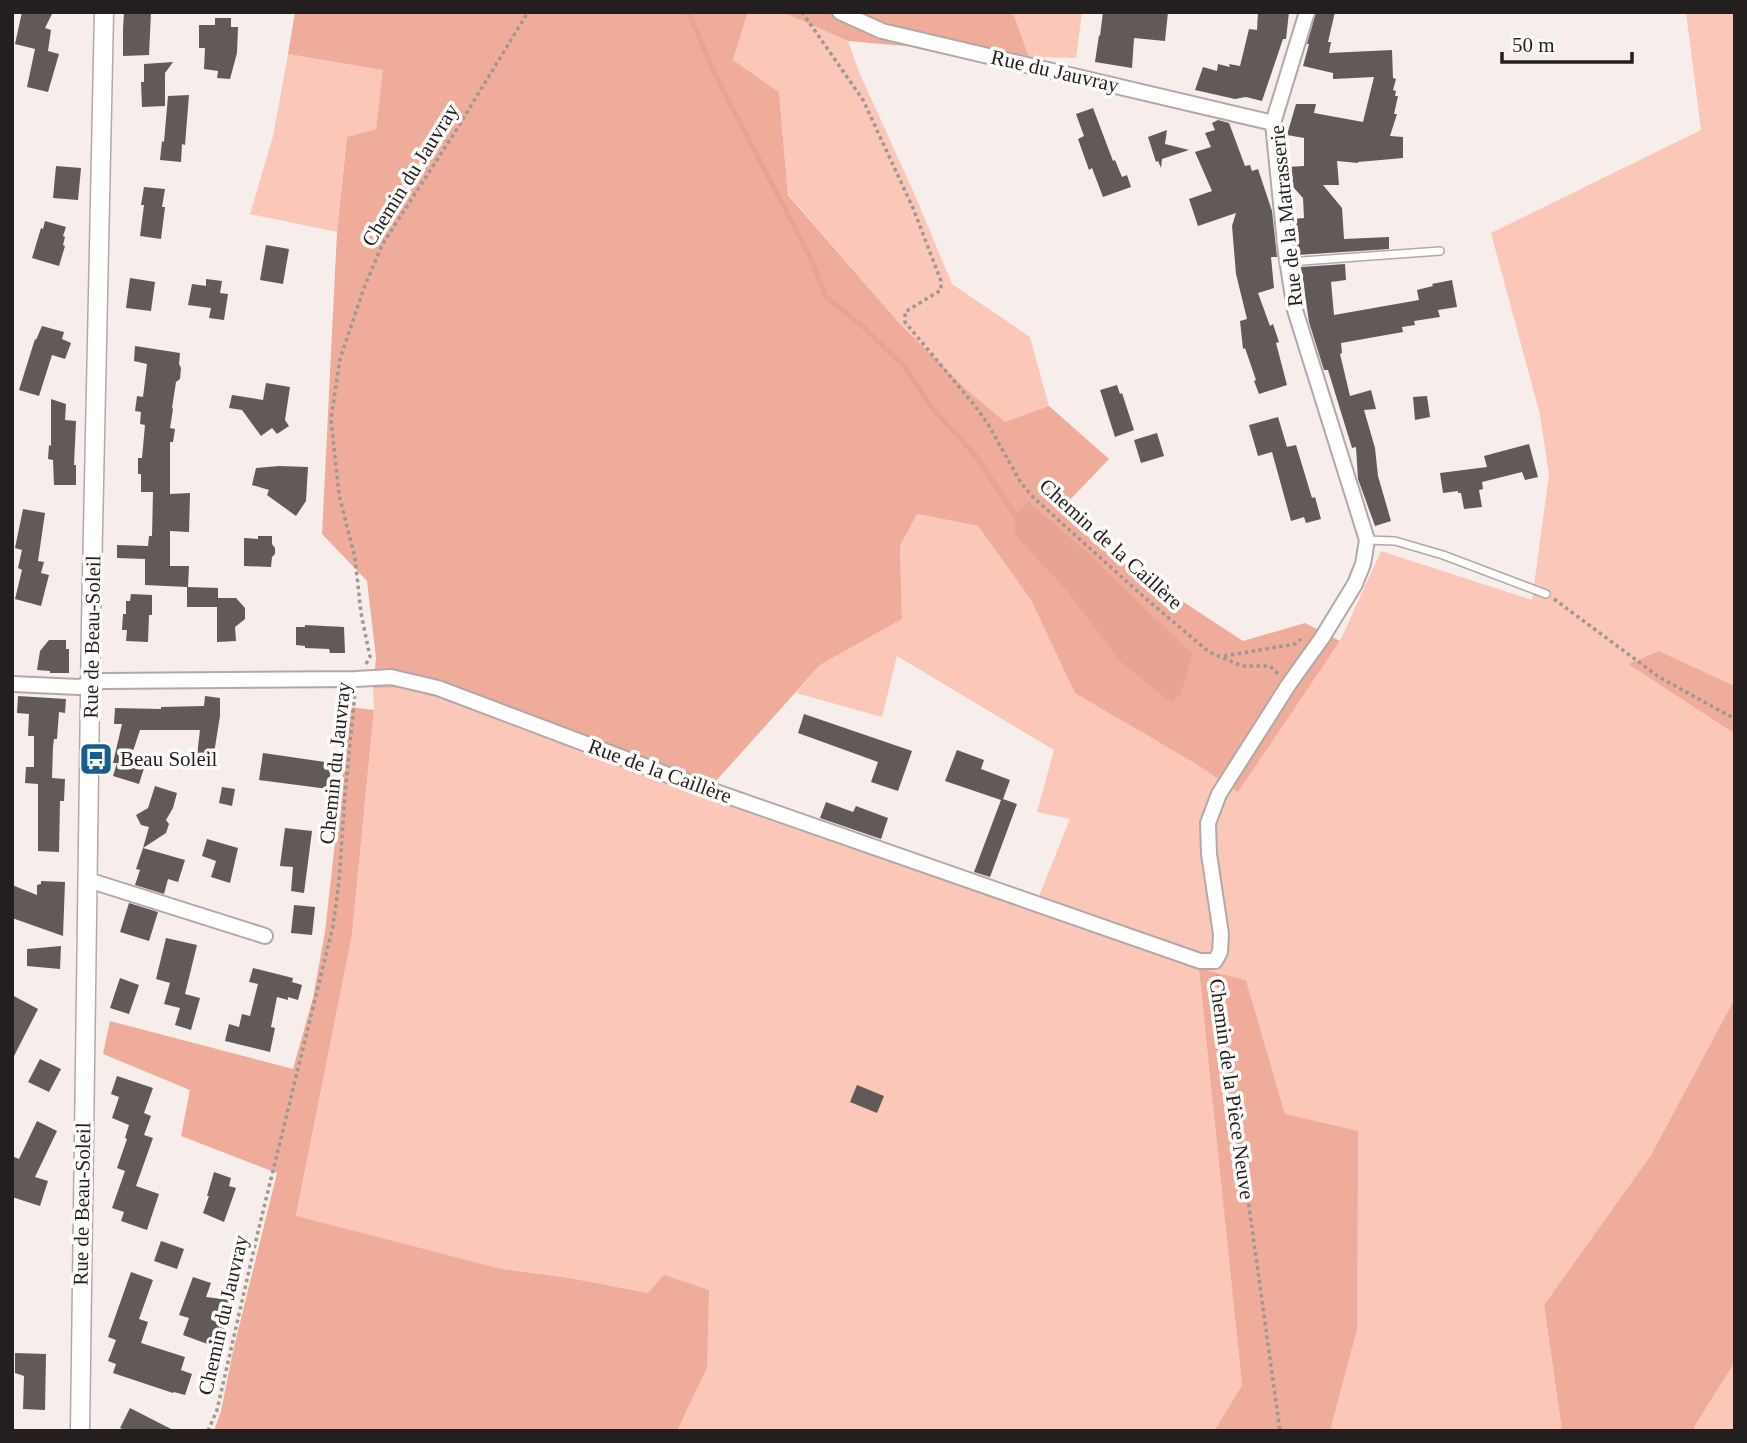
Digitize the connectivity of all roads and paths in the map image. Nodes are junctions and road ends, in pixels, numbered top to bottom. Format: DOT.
graph roads {
  1 [pos="104,12"];
  2 [pos="528,12"];
  3 [pos="802,12"];
  4 [pos="840,12"];
  5 [pos="1307,12"];
  6 [pos="1273,123"];
  7 [pos="1440,251"];
  8 [pos="1287,262"];
  9 [pos="1367,540"];
  10 [pos="1546,594"];
  11 [pos="1305,637"];
  12 [pos="1222,656"];
  13 [pos="1270,666"];
  14 [pos="356,679"];
  15 [pos="12,684"];
  16 [pos="90,684"];
  17 [pos="1735,719"];
  18 [pos="88,880"];
  19 [pos="265,936"];
  20 [pos="1214,961"];
  21 [pos="79,1431"];
  22 [pos="208,1431"];
  23 [pos="1280,1431"];
  1 -- 16 [label="street, Rue de Beau-Soleil"];
  2 -- 14 [label="path, Chemin du Jauvray"];
  3 -- 12 [label="path, Chemin de la Caillère"];
  4 -- 6 [label="street, Rue du Jauvray"];
  5 -- 6 [label="street, Rue de la Matrasserie"];
  6 -- 8 [label="street, Rue de la Matrasserie"];
  7 -- 8 [label="lane"];
  8 -- 9 [label="street, Rue de la Matrasserie"];
  9 -- 10 [label="lane"];
  9 -- 20 [label="street, Chemin de la Pièce Neuve"];
  10 -- 17 [label="path"];
  11 -- 12 [label="path"];
  12 -- 13 [label="path, Chemin de la Caillère"];
  14 -- 16 [label="street, Rue de la Caillère"];
  14 -- 20 [label="street, Rue de la Caillère"];
  14 -- 22 [label="path, Chemin du Jauvray"];
  15 -- 16 [label="street, Rue de la Caillère"];
  16 -- 18 [label="street, Rue de Beau-Soleil"];
  18 -- 19 [label="street"];
  18 -- 21 [label="street, Rue de Beau-Soleil"];
  20 -- 23 [label="path, Chemin de la Pièce Neuve"];
}
